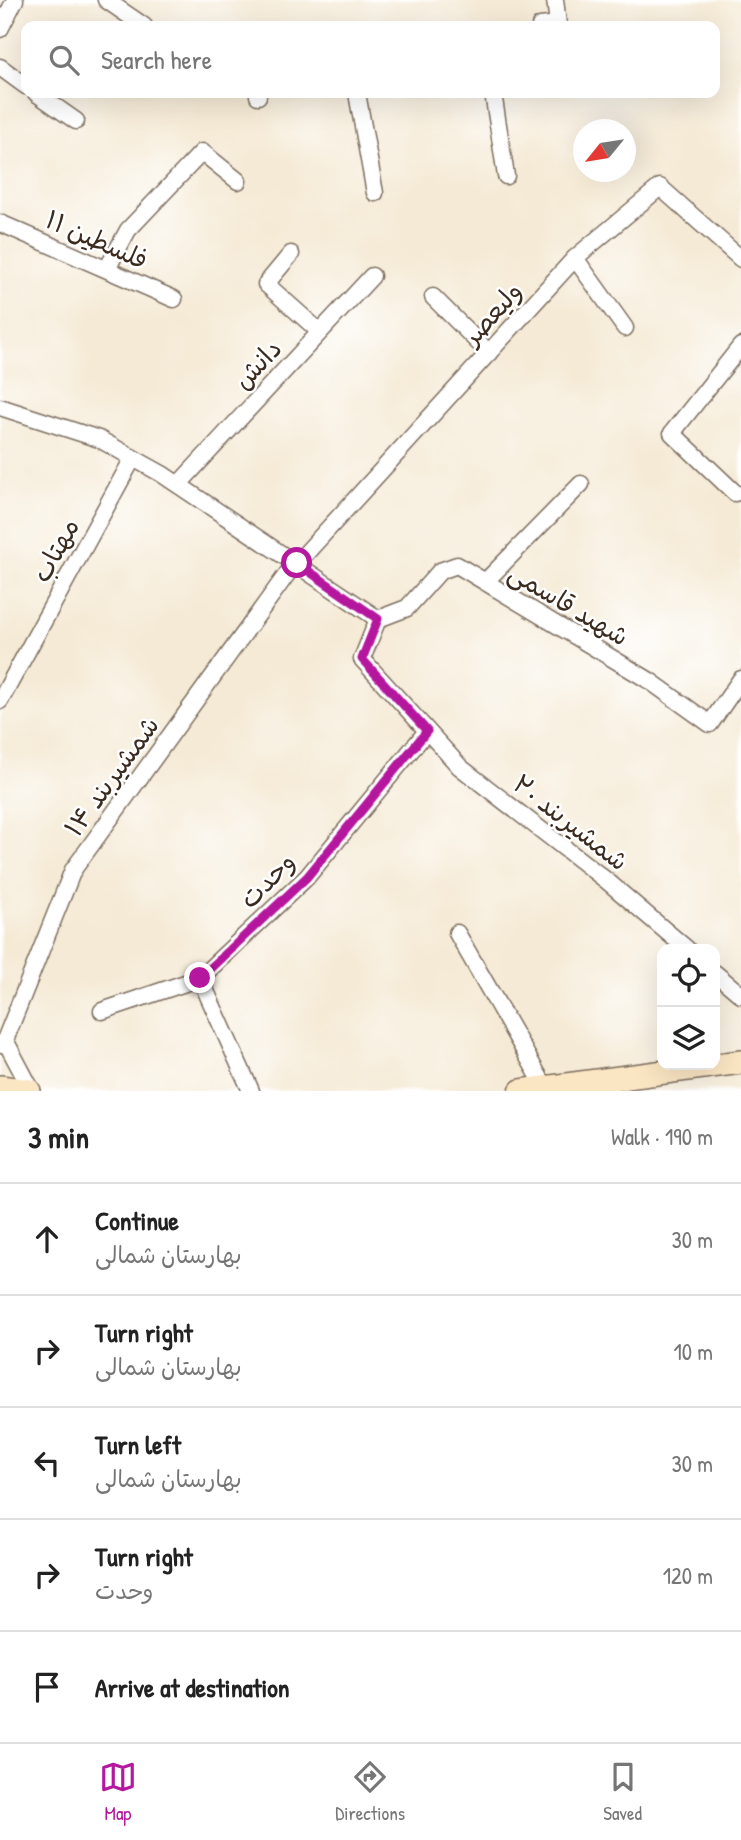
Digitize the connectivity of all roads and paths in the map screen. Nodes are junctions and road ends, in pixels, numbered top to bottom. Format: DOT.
graph roads {
  1 [pos="15,0"];
  2 [pos="106,0"];
  3 [pos="137,21"];
  4 [pos="0,29"];
  5 [pos="0,67"];
  6 [pos="21,82"];
  7 [pos="43,98"];
  8 [pos="358,98"];
  9 [pos="494,98"];
  10 [pos="76,121"];
  11 [pos="506,176"];
  12 [pos="238,181"];
  13 [pos="375,193"];
  14 [pos="0,223"];
  15 [pos="291,254"];
  16 [pos="575,258"];
  17 [pos="741,259"];
  18 [pos="107,270"];
  19 [pos="372,276"];
  20 [pos="433,297"];
  21 [pos="174,299"];
  22 [pos="625,328"];
  23 [pos="320,332"];
  24 [pos="739,352"];
  25 [pos="489,353"];
  26 [pos="0,407"];
  27 [pos="133,458"];
  28 [pos="581,484"];
  29 [pos="178,485"];
  30 [pos="735,493"];
  31 [pos="297,563"];
  32 [pos="485,582"];
  33 [pos="378,619"];
  34 [pos="741,679"];
  35 [pos="0,701"];
  36 [pos="427,731"];
  37 [pos="457,933"];
  38 [pos="681,944"];
  39 [pos="720,977"];
  40 [pos="200,978"];
  41 [pos="741,996"];
  42 [pos="103,1011"];
  43 [pos="2,1042"];
  44 [pos="741,1062"];
  45 [pos="0,1087"];
  46 [pos="545,1087"];
  47 [pos="31,1091"];
  48 [pos="251,1091"];
  49 [pos="521,1091"];
  1 -- 4 [label="street"];
  2 -- 3 [label="street"];
  5 -- 6 [label="street"];
  7 -- 10 [label="street"];
  8 -- 13 [label="street"];
  9 -- 11 [label="street"];
  12 -- 18 [label="street"];
  14 -- 18 [label="street, فلسطین ۱۱"];
  15 -- 23 [label="street"];
  16 -- 17 [label="street, ولیعصر"];
  16 -- 22 [label="street"];
  16 -- 25 [label="street, ولیعصر"];
  18 -- 21 [label="street, فلسطین ۱۱"];
  19 -- 23 [label="street, دانش"];
  20 -- 25 [label="street"];
  23 -- 29 [label="street, دانش"];
  24 -- 30 [label="street"];
  25 -- 31 [label="street, ولیعصر"];
  26 -- 27 [label="street"];
  27 -- 29 [label="street"];
  27 -- 35 [label="street, مهتاب"];
  28 -- 32 [label="street"];
  29 -- 31 [label="street"];
  31 -- 33 [label="street"];
  31 -- 43 [label="street, شمشیربند ۱۴"];
  32 -- 33 [label="street, شهید قاسمی"];
  32 -- 34 [label="street, شهید قاسمی"];
  33 -- 36 [label="street, شمشیربند ۲۰"];
  36 -- 38 [label="street, شمشیربند ۲۰"];
  36 -- 40 [label="street, وحدت"];
  37 -- 46 [label="street"];
  39 -- 41 [label="street"];
  40 -- 42 [label="street, وحدت"];
  40 -- 48 [label="street"];
  43 -- 47 [label="street"];
  44 -- 46 [label="main road"];
  45 -- 47 [label="main road"];
  46 -- 49 [label="main road"];
}
